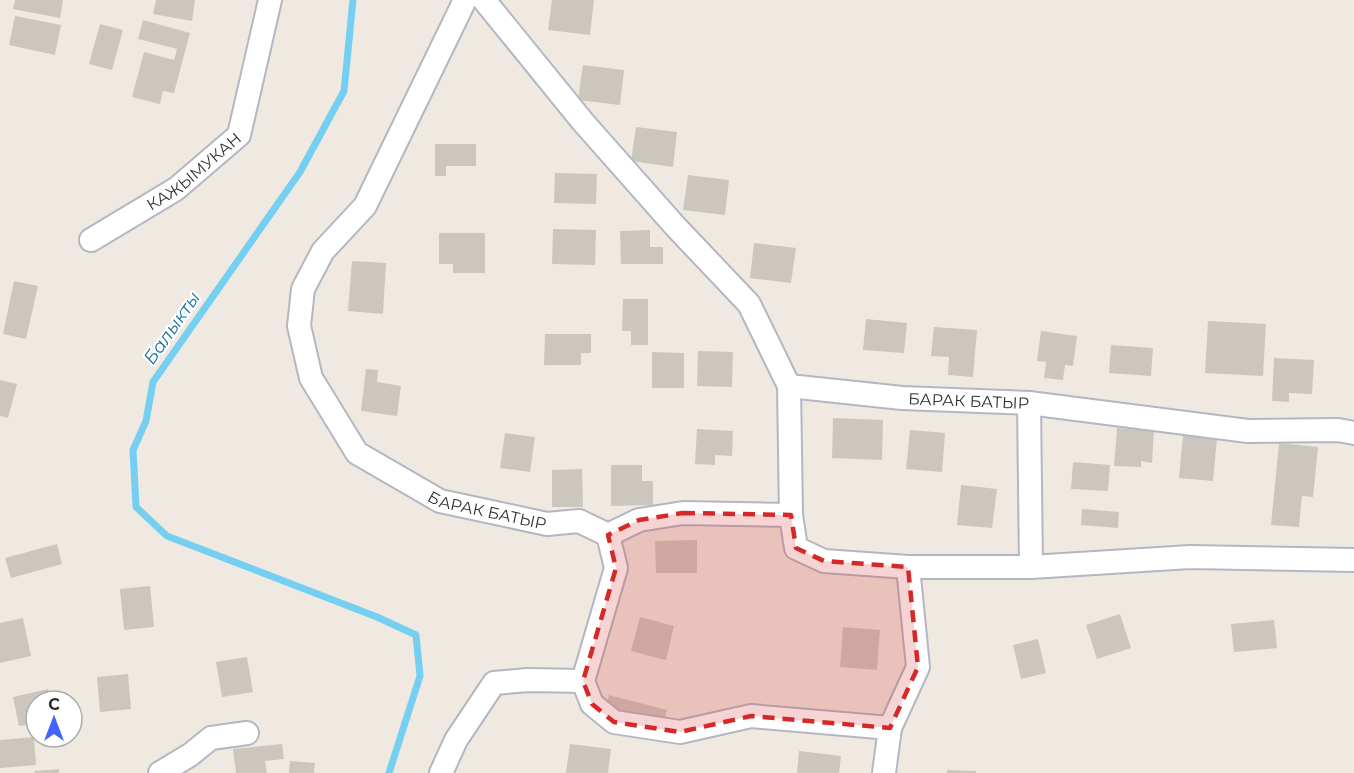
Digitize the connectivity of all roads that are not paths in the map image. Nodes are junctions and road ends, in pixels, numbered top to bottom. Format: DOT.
graph roads {
  1 [pos="270,0"];
  2 [pos="465,0"];
  3 [pos="484,0"];
  4 [pos="91,240"];
  5 [pos="789,386"];
  6 [pos="1029,403"];
  7 [pos="1354,433"];
  8 [pos="790,515"];
  9 [pos="608,535"];
  10 [pos="1354,560"];
  11 [pos="908,567"];
  12 [pos="1031,567"];
  13 [pos="583,681"];
  14 [pos="890,728"];
  15 [pos="247,733"];
  16 [pos="160,773"];
  17 [pos="441,773"];
  18 [pos="884,773"];
  1 -- 4 [label="street, КАЖЫМУКАН"];
  2 -- 9 [label="street, БАРАК БАТЫР"];
  3 -- 5 [label="street"];
  5 -- 6 [label="street, БАРАК БАТЫР"];
  5 -- 8 [label="street"];
  6 -- 7 [label="street, БАРАК БАТЫР"];
  6 -- 12 [label="street"];
  8 -- 9 [label="street"];
  8 -- 11 [label="street"];
  9 -- 13 [label="street"];
  10 -- 12 [label="street"];
  11 -- 12 [label="street"];
  11 -- 14 [label="street"];
  13 -- 14 [label="street"];
  13 -- 17 [label="street"];
  14 -- 18 [label="street"];
  15 -- 16 [label="street"];
}
